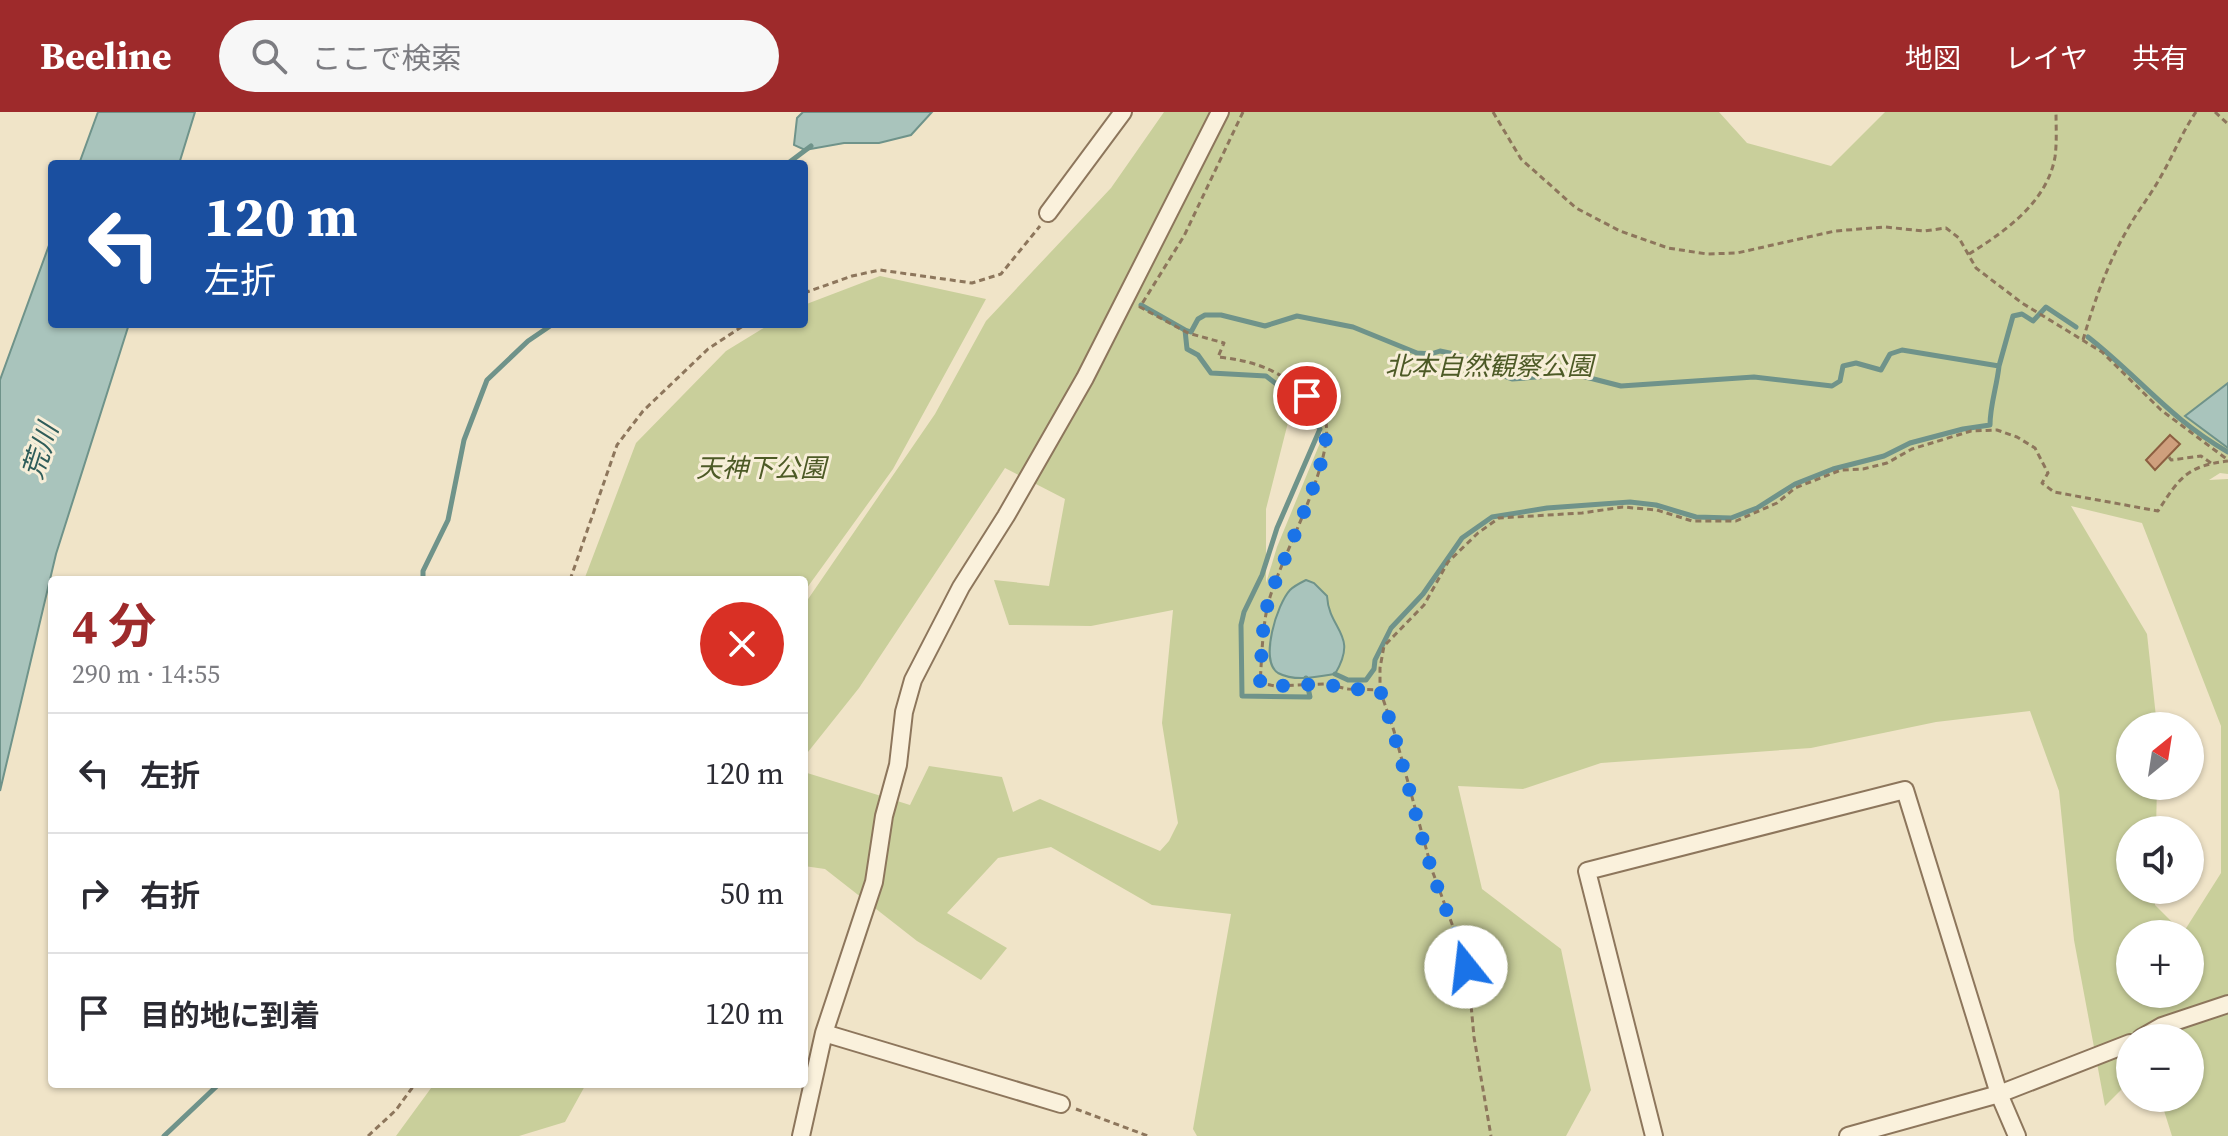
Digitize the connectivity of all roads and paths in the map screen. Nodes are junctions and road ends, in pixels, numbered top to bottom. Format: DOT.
graph roads {
  1 [pos="1123,112"];
  2 [pos="1220,112"];
  3 [pos="1243,112"];
  4 [pos="1493,112"];
  5 [pos="2056,112"];
  6 [pos="2196,112"];
  7 [pos="2215,112"];
  8 [pos="2228,124"];
  9 [pos="1048,213"];
  10 [pos="1969,254"];
  11 [pos="808,292"];
  12 [pos="740,328"];
  13 [pos="2083,340"];
  14 [pos="2169,457"];
  15 [pos="2228,461"];
  16 [pos="2211,463"];
  17 [pos="571,576"];
  18 [pos="1380,690"];
  19 [pos="2228,1004"];
  20 [pos="2168,1024"];
  21 [pos="824,1033"];
  22 [pos="2116,1048"];
  23 [pos="412,1088"];
  24 [pos="1999,1094"];
  25 [pos="1061,1104"];
  26 [pos="368,1136"];
  27 [pos="801,1136"];
  28 [pos="1148,1136"];
  29 [pos="1491,1136"];
  30 [pos="1654,1136"];
  31 [pos="1848,1136"];
  32 [pos="2017,1136"];
  1 -- 9 [label="street"];
  2 -- 21 [label="street"];
  3 -- 18 [label="path"];
  4 -- 10 [label="path"];
  5 -- 10 [label="path"];
  6 -- 13 [label="path"];
  7 -- 8 [label="path"];
  9 -- 11 [label="path"];
  10 -- 13 [label="path"];
  12 -- 17 [label="path"];
  13 -- 15 [label="path"];
  14 -- 16 [label="path"];
  15 -- 16 [label="path"];
  16 -- 18 [label="path"];
  18 -- 29 [label="path"];
  19 -- 20 [label="street"];
  21 -- 25 [label="street"];
  21 -- 27 [label="street"];
  22 -- 24 [label="street"];
  23 -- 26 [label="path"];
  24 -- 30 [label="street"];
  24 -- 31 [label="street"];
  24 -- 32 [label="street"];
  25 -- 28 [label="path"];
}
